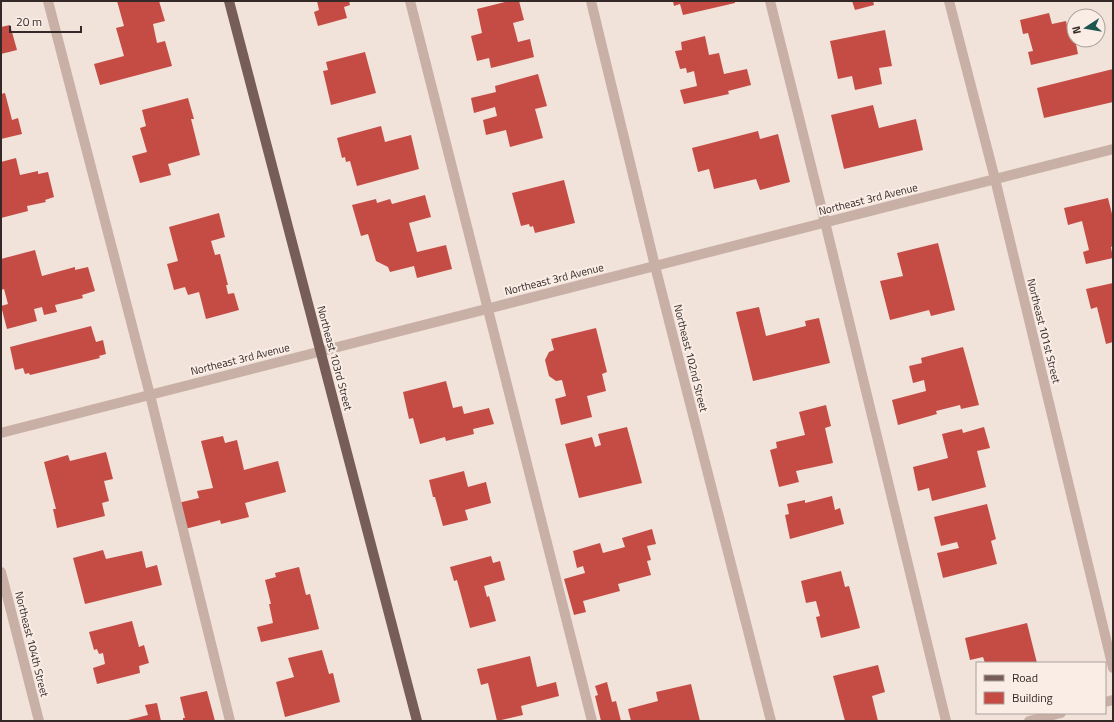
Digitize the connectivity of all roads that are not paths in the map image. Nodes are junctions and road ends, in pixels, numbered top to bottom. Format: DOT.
graph roads {
  1 [pos="48,1"];
  2 [pos="229,1"];
  3 [pos="410,1"];
  4 [pos="591,1"];
  5 [pos="770,1"];
  6 [pos="949,1"];
  7 [pos="1113,149"];
  8 [pos="995,179"];
  9 [pos="825,222"];
  10 [pos="655,266"];
  11 [pos="488,308"];
  12 [pos="320,351"];
  13 [pos="150,394"];
  14 [pos="1,433"];
  15 [pos="1,572"];
  16 [pos="1113,668"];
  17 [pos="1057,714"];
  18 [pos="39,721"];
  19 [pos="230,721"];
  20 [pos="417,721"];
  21 [pos="592,721"];
  22 [pos="771,721"];
  23 [pos="946,721"];
  24 [pos="1029,721"];
  1 -- 13 [label="street"];
  2 -- 12 [label="main road, Northeast 103rd Street"];
  3 -- 11 [label="street"];
  4 -- 10 [label="street, Northeast 102nd Street"];
  5 -- 9 [label="street"];
  6 -- 8 [label="street, Northeast 101st Street"];
  7 -- 8 [label="street, Northeast 3rd Avenue"];
  8 -- 9 [label="street, Northeast 3rd Avenue"];
  8 -- 16 [label="street, Northeast 101st Street"];
  9 -- 10 [label="street, Northeast 3rd Avenue"];
  9 -- 23 [label="street"];
  10 -- 11 [label="street, Northeast 3rd Avenue"];
  10 -- 22 [label="street, Northeast 102nd Street"];
  11 -- 12 [label="street, Northeast 3rd Avenue"];
  11 -- 21 [label="street"];
  12 -- 13 [label="street, Northeast 3rd Avenue"];
  12 -- 20 [label="main road, Northeast 103rd Street"];
  13 -- 14 [label="street, Northeast 3rd Avenue"];
  13 -- 19 [label="street"];
  15 -- 18 [label="street, Northeast 104th Street"];
  17 -- 24 [label="street"];
}
